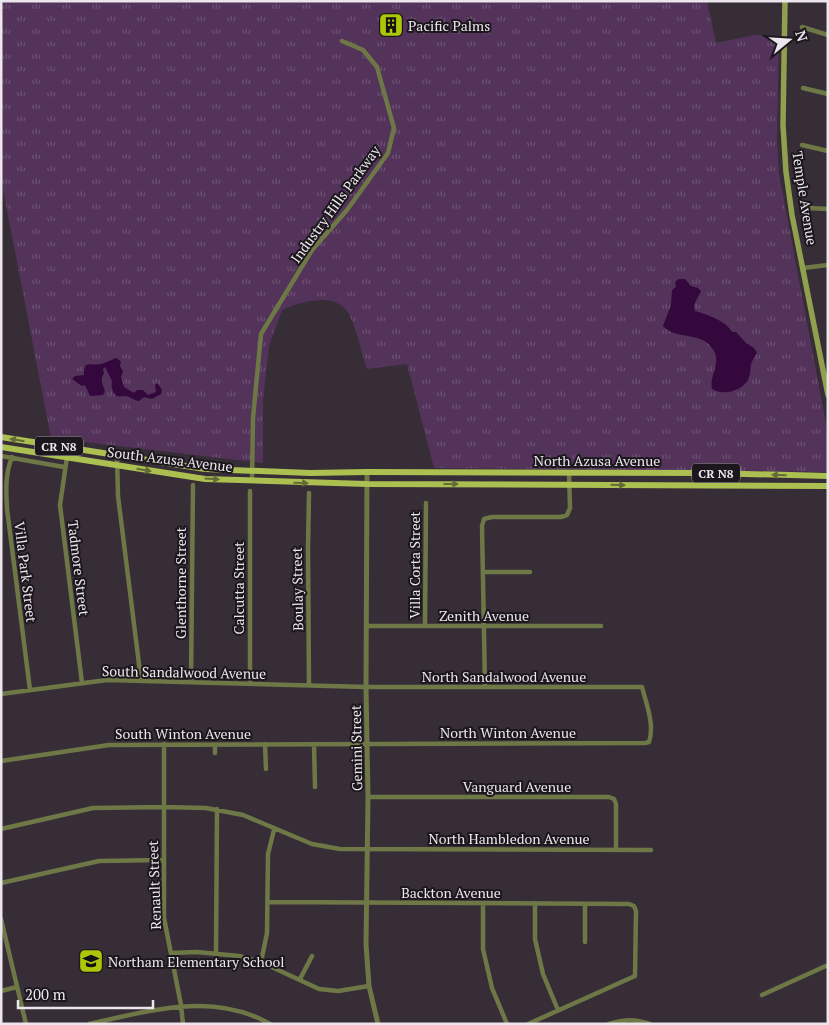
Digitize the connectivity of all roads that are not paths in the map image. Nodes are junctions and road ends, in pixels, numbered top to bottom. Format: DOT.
graph roads {
  1 [pos="785,1"];
  2 [pos="802,27"];
  3 [pos="828,36"];
  4 [pos="342,40"];
  5 [pos="803,88"];
  6 [pos="828,94"];
  7 [pos="802,145"];
  8 [pos="828,151"];
  9 [pos="809,208"];
  10 [pos="828,209"];
  11 [pos="828,265"];
  12 [pos="803,268"];
  13 [pos="828,395"];
  14 [pos="1,437"];
  15 [pos="1,447"];
  16 [pos="1,456"];
  17 [pos="117,456"];
  18 [pos="67,457"];
  19 [pos="12,458"];
  20 [pos="116,466"];
  21 [pos="64,467"];
  22 [pos="252,470"];
  23 [pos="367,472"];
  24 [pos="428,472"];
  25 [pos="569,473"];
  26 [pos="828,476"];
  27 [pos="252,481"];
  28 [pos="367,484"];
  29 [pos="407,484"];
  30 [pos="569,484"];
  31 [pos="193,485"];
  32 [pos="828,486"];
  33 [pos="250,491"];
  34 [pos="309,493"];
  35 [pos="426,503"];
  36 [pos="484,572"];
  37 [pos="530,572"];
  38 [pos="368,626"];
  39 [pos="425,626"];
  40 [pos="483,626"];
  41 [pos="601,626"];
  42 [pos="141,680"];
  43 [pos="191,681"];
  44 [pos="82,683"];
  45 [pos="250,684"];
  46 [pos="309,685"];
  47 [pos="366,686"];
  48 [pos="485,687"];
  49 [pos="30,690"];
  50 [pos="1,694"];
  51 [pos="649,742"];
  52 [pos="164,744"];
  53 [pos="265,744"];
  54 [pos="314,744"];
  55 [pos="366,744"];
  56 [pos="215,745"];
  57 [pos="215,753"];
  58 [pos="1,761"];
  59 [pos="266,769"];
  60 [pos="314,786"];
  61 [pos="368,797"];
  62 [pos="164,806"];
  63 [pos="217,809"];
  64 [pos="1,829"];
  65 [pos="274,830"];
  66 [pos="368,849"];
  67 [pos="616,850"];
  68 [pos="651,850"];
  69 [pos="163,860"];
  70 [pos="1,883"];
  71 [pos="268,902"];
  72 [pos="367,902"];
  73 [pos="535,903"];
  74 [pos="483,904"];
  75 [pos="585,904"];
  76 [pos="1,919"];
  77 [pos="3,937"];
  78 [pos="585,942"];
  79 [pos="171,953"];
  80 [pos="216,953"];
  81 [pos="312,956"];
  82 [pos="260,962"];
  83 [pos="828,964"];
  84 [pos="300,979"];
  85 [pos="369,986"];
  86 [pos="17,987"];
  87 [pos="1,991"];
  88 [pos="762,996"];
  89 [pos="181,1005"];
  90 [pos="558,1010"];
  91 [pos="26,1024"];
  92 [pos="89,1024"];
  93 [pos="183,1024"];
  94 [pos="270,1024"];
  95 [pos="378,1024"];
  96 [pos="507,1024"];
  97 [pos="528,1024"];
  98 [pos="608,1024"];
  99 [pos="650,1024"];
  1 -- 12 [label="main road, Temple Avenue"];
  2 -- 3 [label="street"];
  4 -- 22 [label="street, Industry Hills Parkway"];
  5 -- 6 [label="street"];
  7 -- 8 [label="street"];
  9 -- 10 [label="street"];
  11 -- 12 [label="street"];
  12 -- 13 [label="main road, Temple Avenue"];
  17 -- 14 [label="main road, South Azusa Avenue / CR N8, one-way"];
  15 -- 18 [label="main road, South Azusa Avenue / CR N8"];
  16 -- 19 [label="street"];
  17 -- 20 [label="street"];
  17 -- 22 [label="main road, South Azusa Avenue / CR N8"];
  18 -- 20 [label="main road, South Azusa Avenue / CR N8"];
  18 -- 21 [label="street, Tadmore Street"];
  19 -- 21 [label="street"];
  19 -- 49 [label="street, Villa Park Street"];
  20 -- 27 [label="main road, South Azusa Avenue / CR N8, one-way"];
  20 -- 42 [label="street"];
  21 -- 44 [label="street, Tadmore Street"];
  22 -- 23 [label="main road, South Azusa Avenue / CR N8"];
  22 -- 27 [label="street, Industry Hills Parkway"];
  23 -- 24 [label="main road, North Azusa Avenue / CR N8"];
  23 -- 28 [label="street, Gemini Street"];
  24 -- 25 [label="main road, North Azusa Avenue / CR N8"];
  24 -- 29 [label="main road"];
  26 -- 25 [label="main road, North Azusa Avenue / CR N8, one-way"];
  25 -- 30 [label="street"];
  27 -- 28 [label="main road, South Azusa Avenue / CR N8, one-way"];
  28 -- 29 [label="main road, North Azusa Avenue / CR N8"];
  28 -- 38 [label="street, Gemini Street"];
  29 -- 30 [label="main road, North Azusa Avenue / CR N8, one-way"];
  30 -- 32 [label="main road, North Azusa Avenue / CR N8, one-way"];
  30 -- 36 [label="street"];
  31 -- 43 [label="street, Glenthorne Street"];
  33 -- 45 [label="street, Calcutta Street"];
  34 -- 46 [label="street, Boulay Street"];
  35 -- 39 [label="street, Villa Corta Street"];
  36 -- 37 [label="street"];
  36 -- 40 [label="street"];
  38 -- 39 [label="street, Zenith Avenue"];
  38 -- 47 [label="street, Gemini Street"];
  39 -- 40 [label="street, Zenith Avenue"];
  40 -- 41 [label="street, Zenith Avenue"];
  40 -- 48 [label="street"];
  42 -- 43 [label="street, South Sandalwood Avenue"];
  42 -- 44 [label="street, South Sandalwood Avenue"];
  43 -- 45 [label="street, South Sandalwood Avenue"];
  44 -- 49 [label="street, South Sandalwood Avenue"];
  45 -- 46 [label="street, South Sandalwood Avenue"];
  46 -- 47 [label="street, South Sandalwood Avenue"];
  47 -- 48 [label="street, North Sandalwood Avenue"];
  47 -- 55 [label="street, Gemini Street"];
  48 -- 51 [label="street, North Sandalwood Avenue"];
  49 -- 50 [label="street, South Sandalwood Avenue"];
  51 -- 55 [label="street, North Winton Avenue"];
  52 -- 56 [label="street, South Winton Avenue"];
  52 -- 58 [label="street, South Winton Avenue"];
  52 -- 62 [label="street, Renault Street"];
  53 -- 54 [label="street, South Winton Avenue"];
  53 -- 56 [label="street, South Winton Avenue"];
  53 -- 59 [label="street"];
  54 -- 55 [label="street, South Winton Avenue"];
  54 -- 60 [label="street"];
  55 -- 61 [label="street, Gemini Street"];
  56 -- 57 [label="street"];
  61 -- 66 [label="street, Gemini Street"];
  61 -- 67 [label="street, Vanguard Avenue"];
  62 -- 63 [label="street, North Hambledon Avenue"];
  62 -- 64 [label="street, North Hambledon Avenue"];
  62 -- 69 [label="street, Renault Street"];
  63 -- 65 [label="street, North Hambledon Avenue"];
  63 -- 80 [label="street"];
  65 -- 66 [label="street, North Hambledon Avenue"];
  65 -- 71 [label="street"];
  66 -- 67 [label="street, North Hambledon Avenue"];
  66 -- 72 [label="street, Gemini Street"];
  67 -- 68 [label="street, North Hambledon Avenue"];
  69 -- 70 [label="street"];
  69 -- 79 [label="street, Renault Street"];
  71 -- 72 [label="street, Backton Avenue"];
  71 -- 82 [label="street"];
  72 -- 74 [label="street, Backton Avenue"];
  72 -- 85 [label="street, Gemini Street"];
  73 -- 74 [label="street, Backton Avenue"];
  73 -- 75 [label="street, Backton Avenue"];
  73 -- 90 [label="street"];
  74 -- 96 [label="street"];
  75 -- 78 [label="street"];
  75 -- 90 [label="street, Backton Avenue"];
  76 -- 77 [label="street"];
  77 -- 86 [label="street"];
  79 -- 80 [label="street"];
  79 -- 89 [label="street, Renault Street"];
  80 -- 82 [label="street"];
  81 -- 84 [label="street"];
  82 -- 84 [label="street"];
  83 -- 88 [label="street"];
  84 -- 85 [label="street"];
  85 -- 95 [label="street, Gemini Street"];
  86 -- 87 [label="street"];
  86 -- 91 [label="street"];
  89 -- 92 [label="street"];
  89 -- 93 [label="street, Renault Street"];
  89 -- 94 [label="street"];
  90 -- 97 [label="street"];
  98 -- 99 [label="street"];
}
